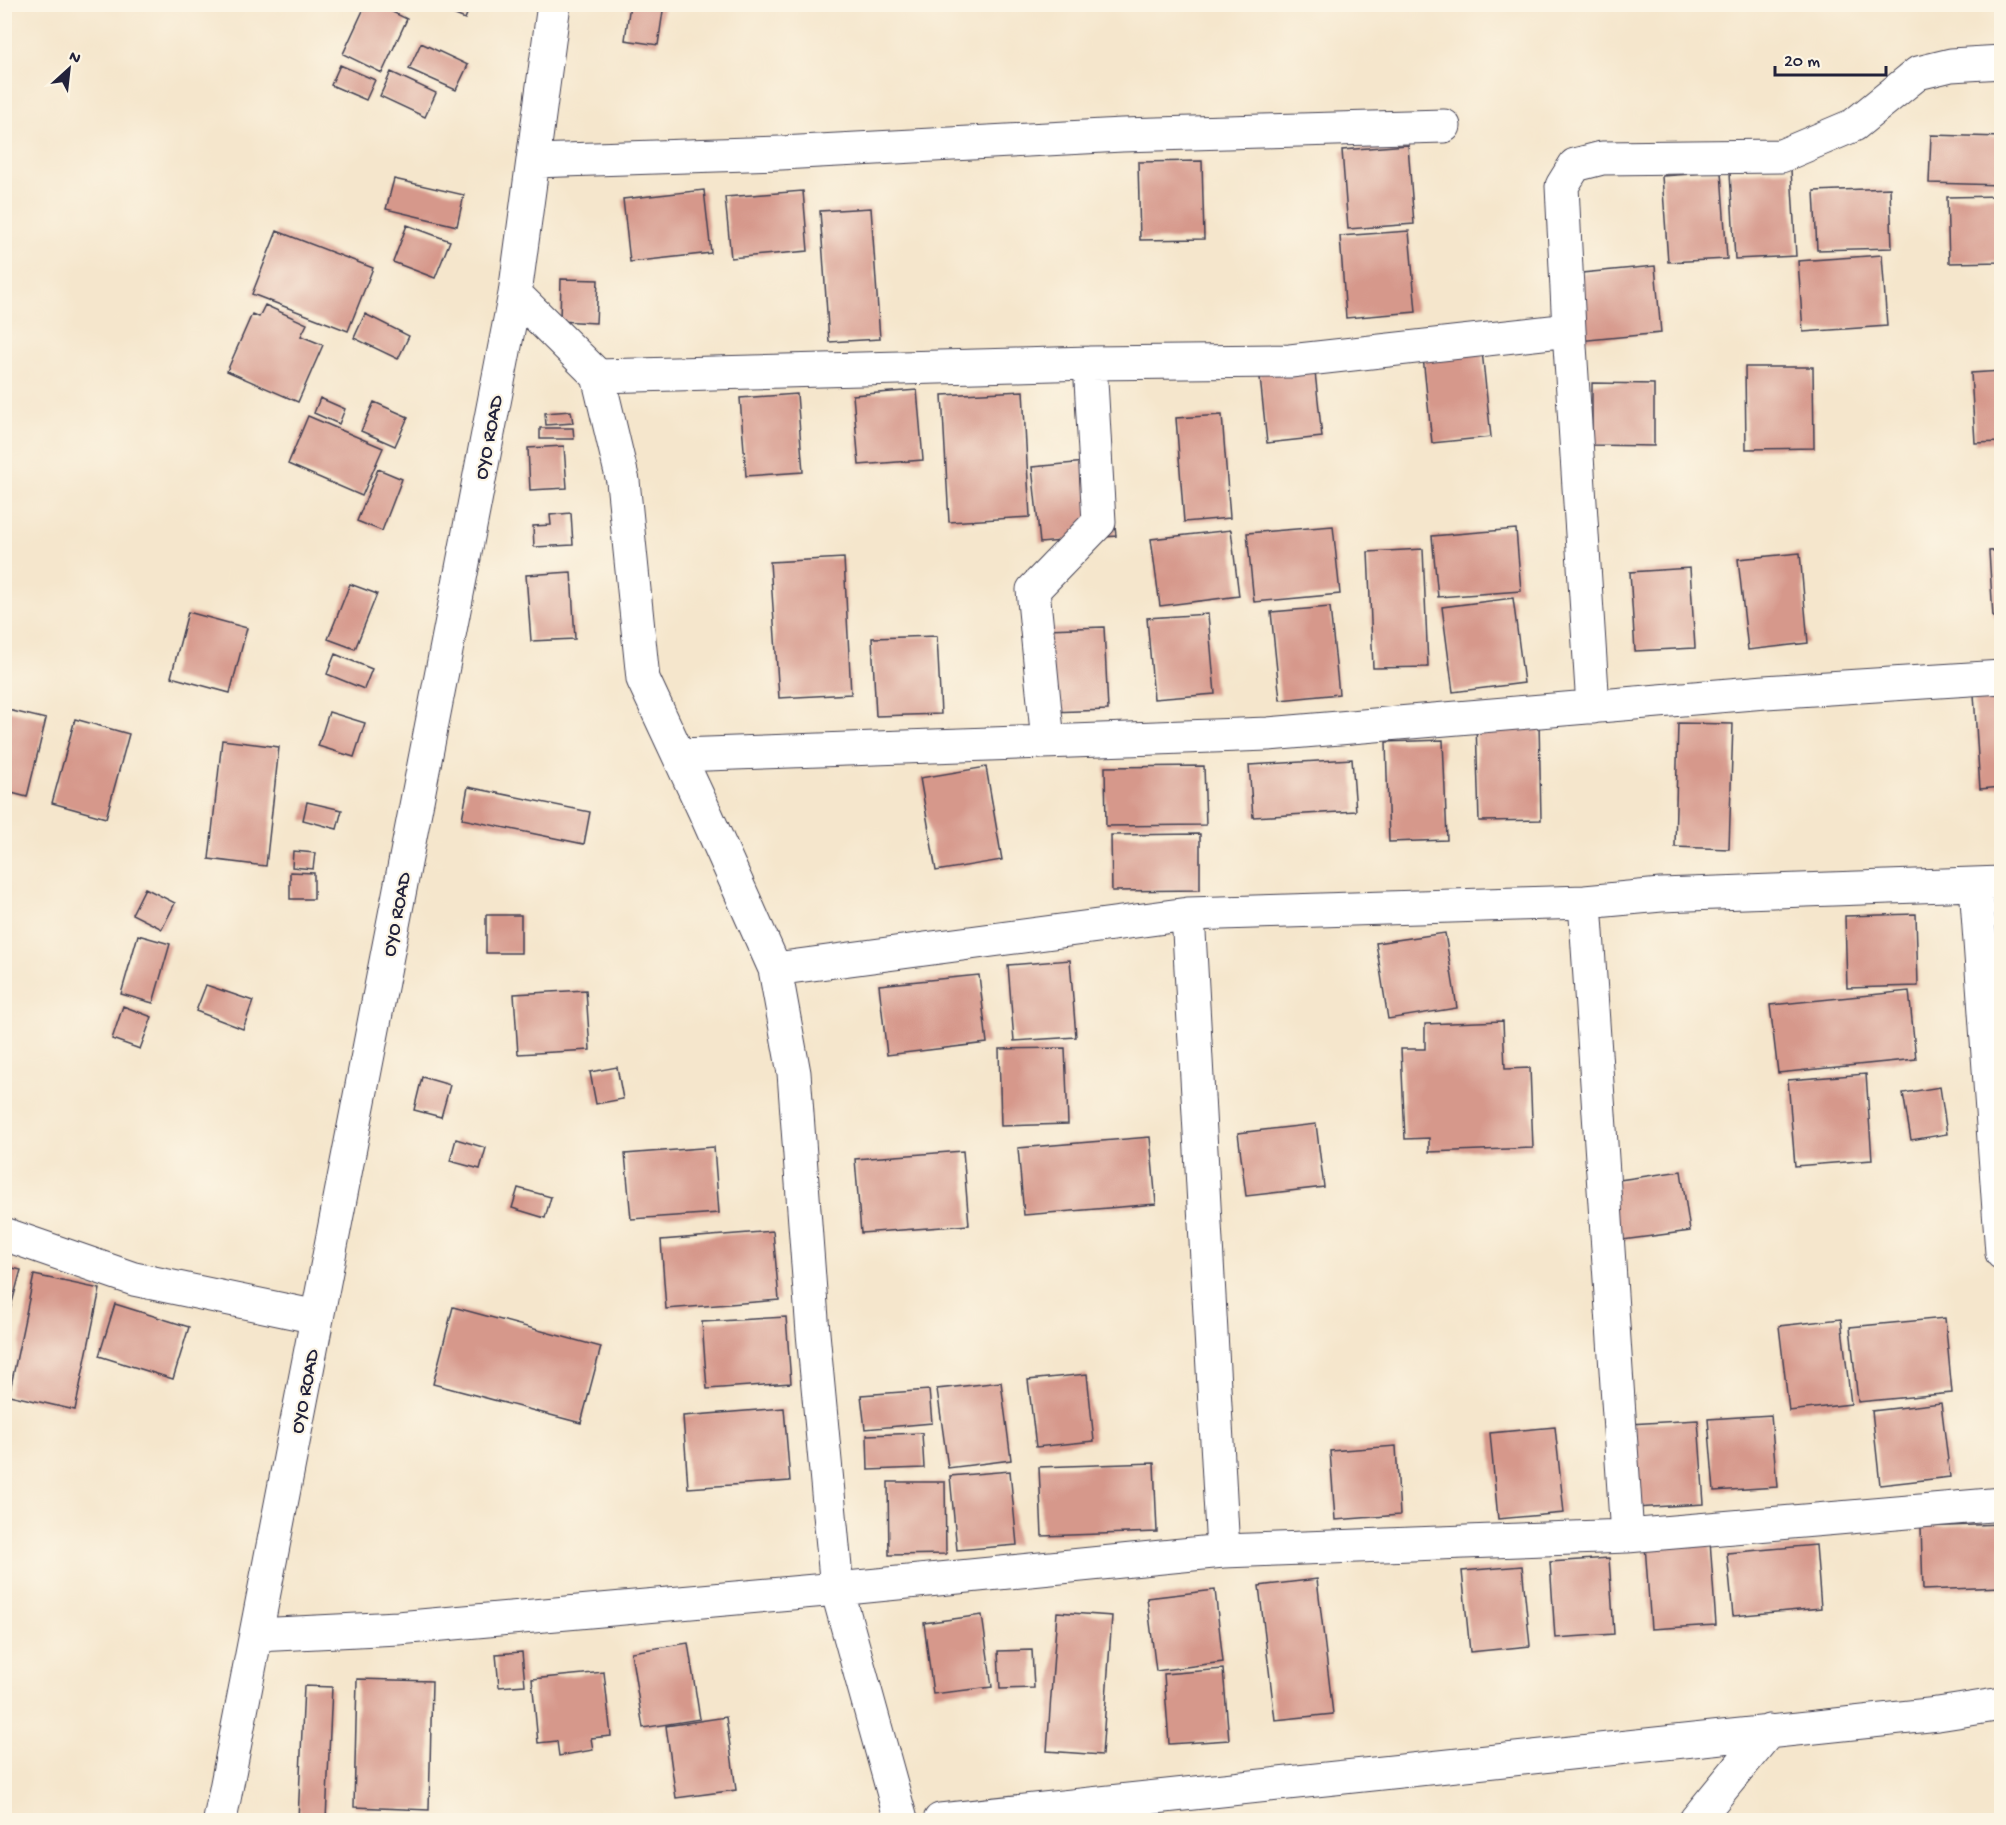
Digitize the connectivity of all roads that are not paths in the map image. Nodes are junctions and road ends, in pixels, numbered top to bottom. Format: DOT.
graph roads {
  1 [pos="554,4"];
  2 [pos="2001,62"];
  3 [pos="1444,126"];
  4 [pos="533,160"];
  5 [pos="515,294"];
  6 [pos="1569,330"];
  7 [pos="1090,363"];
  8 [pos="598,376"];
  9 [pos="2001,676"];
  10 [pos="1593,706"];
  11 [pos="1048,742"];
  12 [pos="679,755"];
  13 [pos="1989,884"];
  14 [pos="1586,902"];
  15 [pos="1188,914"];
  16 [pos="775,969"];
  17 [pos="4,1234"];
  18 [pos="2001,1253"];
  19 [pos="317,1317"];
  20 [pos="2001,1504"];
  21 [pos="1627,1536"];
  22 [pos="1223,1551"];
  23 [pos="837,1590"];
  24 [pos="256,1635"];
  25 [pos="2001,1704"];
  26 [pos="1768,1731"];
  27 [pos="220,1821"];
  28 [pos="901,1821"];
  29 [pos="940,1821"];
  30 [pos="1696,1821"];
  1 -- 4 [label="street, OYO ROAD"];
  2 -- 6 [label="street"];
  3 -- 4 [label="street"];
  4 -- 5 [label="street, OYO ROAD"];
  5 -- 8 [label="street"];
  5 -- 19 [label="street, OYO ROAD"];
  6 -- 7 [label="street"];
  6 -- 10 [label="street"];
  7 -- 8 [label="street"];
  7 -- 11 [label="street"];
  8 -- 12 [label="street"];
  9 -- 10 [label="street"];
  10 -- 11 [label="street"];
  11 -- 12 [label="street"];
  12 -- 16 [label="street"];
  13 -- 14 [label="street"];
  13 -- 18 [label="street"];
  14 -- 15 [label="street"];
  14 -- 21 [label="street"];
  15 -- 16 [label="street"];
  15 -- 22 [label="street"];
  16 -- 23 [label="street"];
  17 -- 19 [label="street"];
  19 -- 24 [label="street, OYO ROAD"];
  20 -- 21 [label="street"];
  21 -- 22 [label="street"];
  22 -- 23 [label="street"];
  23 -- 24 [label="street"];
  23 -- 28 [label="street"];
  24 -- 27 [label="street, OYO ROAD"];
  25 -- 26 [label="street"];
  26 -- 29 [label="street"];
  26 -- 30 [label="street"];
}
